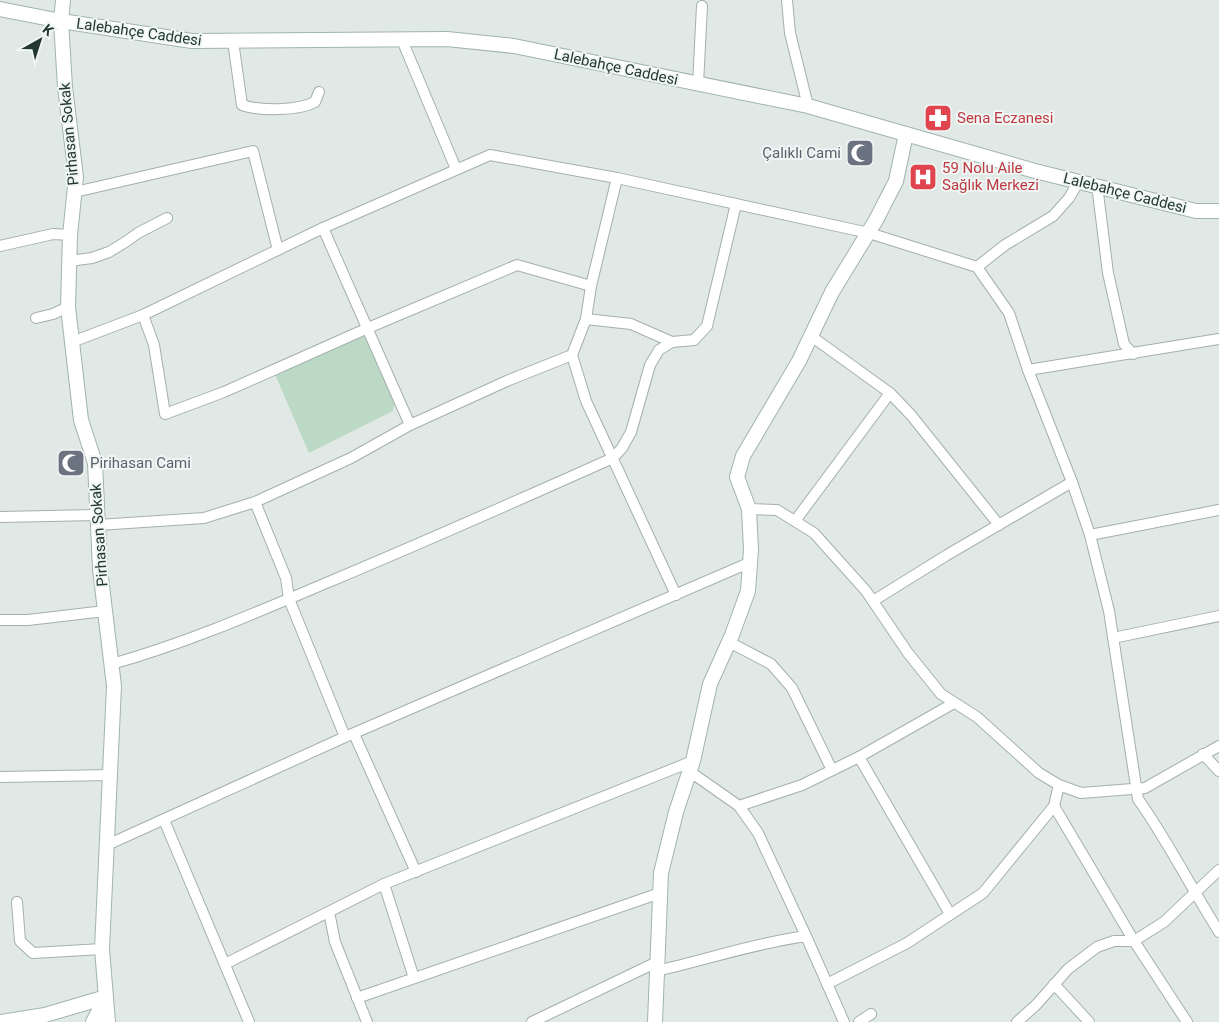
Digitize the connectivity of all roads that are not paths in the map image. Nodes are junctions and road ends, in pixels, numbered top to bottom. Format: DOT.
graph roads {
  1 [pos="62,0"];
  2 [pos="787,0"];
  3 [pos="702,6"];
  4 [pos="0,9"];
  5 [pos="61,21"];
  6 [pos="402,40"];
  7 [pos="233,41"];
  8 [pos="698,84"];
  9 [pos="319,92"];
  10 [pos="808,106"];
  11 [pos="906,134"];
  12 [pos="456,170"];
  13 [pos="617,178"];
  14 [pos="1079,181"];
  15 [pos="1097,185"];
  16 [pos="75,192"];
  17 [pos="736,204"];
  18 [pos="1219,211"];
  19 [pos="167,218"];
  20 [pos="323,228"];
  21 [pos="869,233"];
  22 [pos="70,235"];
  23 [pos="0,246"];
  24 [pos="278,250"];
  25 [pos="69,261"];
  26 [pos="976,268"];
  27 [pos="591,286"];
  28 [pos="68,307"];
  29 [pos="143,315"];
  30 [pos="36,318"];
  31 [pos="586,320"];
  32 [pos="368,328"];
  33 [pos="811,336"];
  34 [pos="1219,339"];
  35 [pos="72,342"];
  36 [pos="672,342"];
  37 [pos="1132,354"];
  38 [pos="572,356"];
  39 [pos="1028,370"];
  40 [pos="890,393"];
  41 [pos="410,425"];
  42 [pos="613,458"];
  43 [pos="1072,482"];
  44 [pos="255,502"];
  45 [pos="748,509"];
  46 [pos="1219,510"];
  47 [pos="0,517"];
  48 [pos="97,520"];
  49 [pos="795,521"];
  50 [pos="999,525"];
  51 [pos="1090,535"];
  52 [pos="751,562"];
  53 [pos="676,595"];
  54 [pos="289,599"];
  55 [pos="873,601"];
  56 [pos="105,611"];
  57 [pos="1219,616"];
  58 [pos="0,620"];
  59 [pos="1113,638"];
  60 [pos="729,642"];
  61 [pos="112,664"];
  62 [pos="954,703"];
  63 [pos="350,736"];
  64 [pos="1219,746"];
  65 [pos="1203,754"];
  66 [pos="859,757"];
  67 [pos="691,766"];
  68 [pos="832,770"];
  69 [pos="1219,771"];
  70 [pos="111,775"];
  71 [pos="0,777"];
  72 [pos="1059,785"];
  73 [pos="1136,789"];
  74 [pos="739,806"];
  75 [pos="1054,806"];
  76 [pos="164,820"];
  77 [pos="107,845"];
  78 [pos="1219,870"];
  79 [pos="416,872"];
  80 [pos="384,884"];
  81 [pos="660,893"];
  82 [pos="1195,894"];
  83 [pos="17,902"];
  84 [pos="329,912"];
  85 [pos="950,914"];
  86 [pos="1219,932"];
  87 [pos="806,936"];
  88 [pos="1134,940"];
  89 [pos="102,949"];
  90 [pos="225,964"];
  91 [pos="657,966"];
  92 [pos="414,978"];
  93 [pos="828,984"];
  94 [pos="1054,984"];
  95 [pos="106,996"];
  96 [pos="357,998"];
  97 [pos="871,1014"];
  98 [pos="0,1022"];
  99 [pos="93,1022"];
  100 [pos="108,1022"];
  101 [pos="249,1022"];
  102 [pos="368,1022"];
  103 [pos="532,1022"];
  104 [pos="655,1022"];
  105 [pos="844,1022"];
  106 [pos="859,1022"];
  107 [pos="1017,1022"];
  108 [pos="1089,1022"];
  109 [pos="1187,1022"];
  1 -- 5 [label="street, Pirhasan Sokak"];
  2 -- 10 [label="street"];
  3 -- 8 [label="street"];
  4 -- 5 [label="street, Lalebahçe Caddesi"];
  5 -- 7 [label="street, Lalebahçe Caddesi"];
  5 -- 16 [label="street, Pirhasan Sokak"];
  6 -- 7 [label="street, Lalebahçe Caddesi"];
  6 -- 8 [label="street, Lalebahçe Caddesi"];
  6 -- 12 [label="street"];
  7 -- 9 [label="street"];
  8 -- 10 [label="street, Lalebahçe Caddesi"];
  10 -- 11 [label="street, Lalebahçe Caddesi"];
  11 -- 14 [label="street, Lalebahçe Caddesi"];
  11 -- 21 [label="street"];
  12 -- 13 [label="street"];
  12 -- 20 [label="street"];
  13 -- 17 [label="street"];
  13 -- 27 [label="street"];
  14 -- 15 [label="street, Lalebahçe Caddesi"];
  14 -- 26 [label="street"];
  15 -- 18 [label="street, Lalebahçe Caddesi"];
  15 -- 37 [label="street"];
  16 -- 22 [label="street, Pirhasan Sokak"];
  16 -- 24 [label="street"];
  17 -- 21 [label="street"];
  17 -- 36 [label="street"];
  19 -- 25 [label="street"];
  20 -- 24 [label="street"];
  20 -- 32 [label="street"];
  21 -- 26 [label="street"];
  21 -- 33 [label="street"];
  22 -- 23 [label="street"];
  22 -- 25 [label="street, Pirhasan Sokak"];
  24 -- 29 [label="street"];
  25 -- 28 [label="street, Pirhasan Sokak"];
  26 -- 39 [label="street"];
  27 -- 31 [label="street"];
  27 -- 32 [label="street"];
  28 -- 30 [label="street"];
  28 -- 35 [label="street, Pirhasan Sokak"];
  29 -- 32 [label="street"];
  29 -- 35 [label="street"];
  31 -- 36 [label="street"];
  31 -- 38 [label="street"];
  32 -- 41 [label="street"];
  33 -- 40 [label="street"];
  33 -- 45 [label="street"];
  34 -- 37 [label="street"];
  35 -- 48 [label="street, Pirhasan Sokak"];
  36 -- 42 [label="street"];
  37 -- 39 [label="street"];
  38 -- 41 [label="street"];
  38 -- 42 [label="street"];
  39 -- 43 [label="street"];
  40 -- 49 [label="street"];
  40 -- 50 [label="street"];
  41 -- 44 [label="street"];
  42 -- 53 [label="street"];
  42 -- 54 [label="street"];
  43 -- 50 [label="street"];
  43 -- 51 [label="street"];
  44 -- 48 [label="street"];
  44 -- 54 [label="street"];
  45 -- 49 [label="street"];
  45 -- 52 [label="street"];
  46 -- 51 [label="street"];
  47 -- 48 [label="street"];
  48 -- 56 [label="street, Pirhasan Sokak"];
  49 -- 55 [label="street"];
  50 -- 55 [label="street"];
  51 -- 59 [label="street"];
  52 -- 53 [label="street"];
  52 -- 60 [label="street"];
  53 -- 63 [label="street"];
  54 -- 61 [label="street"];
  54 -- 63 [label="street"];
  55 -- 62 [label="street"];
  56 -- 58 [label="street"];
  56 -- 61 [label="street, Pirhasan Sokak"];
  57 -- 59 [label="street"];
  59 -- 73 [label="street"];
  60 -- 67 [label="street"];
  60 -- 68 [label="street"];
  61 -- 70 [label="street, Pirhasan Sokak"];
  62 -- 66 [label="street"];
  62 -- 72 [label="street"];
  63 -- 76 [label="street"];
  63 -- 79 [label="street"];
  64 -- 65 [label="street"];
  65 -- 69 [label="street"];
  65 -- 73 [label="street"];
  66 -- 68 [label="street"];
  66 -- 85 [label="street"];
  67 -- 74 [label="street"];
  67 -- 79 [label="street"];
  67 -- 81 [label="street"];
  68 -- 74 [label="street"];
  70 -- 71 [label="street"];
  70 -- 77 [label="street, Pirhasan Sokak"];
  72 -- 73 [label="street"];
  72 -- 75 [label="street"];
  73 -- 82 [label="street"];
  74 -- 87 [label="street"];
  75 -- 85 [label="street"];
  75 -- 88 [label="street"];
  76 -- 77 [label="street"];
  76 -- 90 [label="street"];
  77 -- 89 [label="street, Pirhasan Sokak"];
  78 -- 82 [label="street"];
  79 -- 80 [label="street"];
  80 -- 84 [label="street"];
  80 -- 92 [label="street"];
  81 -- 91 [label="street"];
  81 -- 92 [label="street"];
  82 -- 86 [label="street"];
  82 -- 88 [label="street"];
  83 -- 89 [label="street"];
  84 -- 90 [label="street"];
  84 -- 96 [label="street"];
  85 -- 93 [label="street"];
  87 -- 91 [label="street"];
  87 -- 93 [label="street"];
  88 -- 94 [label="street"];
  88 -- 109 [label="street"];
  89 -- 95 [label="street, Pirhasan Sokak"];
  90 -- 101 [label="street"];
  91 -- 103 [label="street"];
  91 -- 104 [label="street"];
  92 -- 96 [label="street"];
  93 -- 105 [label="street"];
  94 -- 107 [label="street"];
  94 -- 108 [label="street"];
  95 -- 98 [label="street"];
  95 -- 99 [label="street"];
  95 -- 100 [label="street, Pirhasan Sokak"];
  96 -- 102 [label="street"];
  97 -- 106 [label="street"];
}
